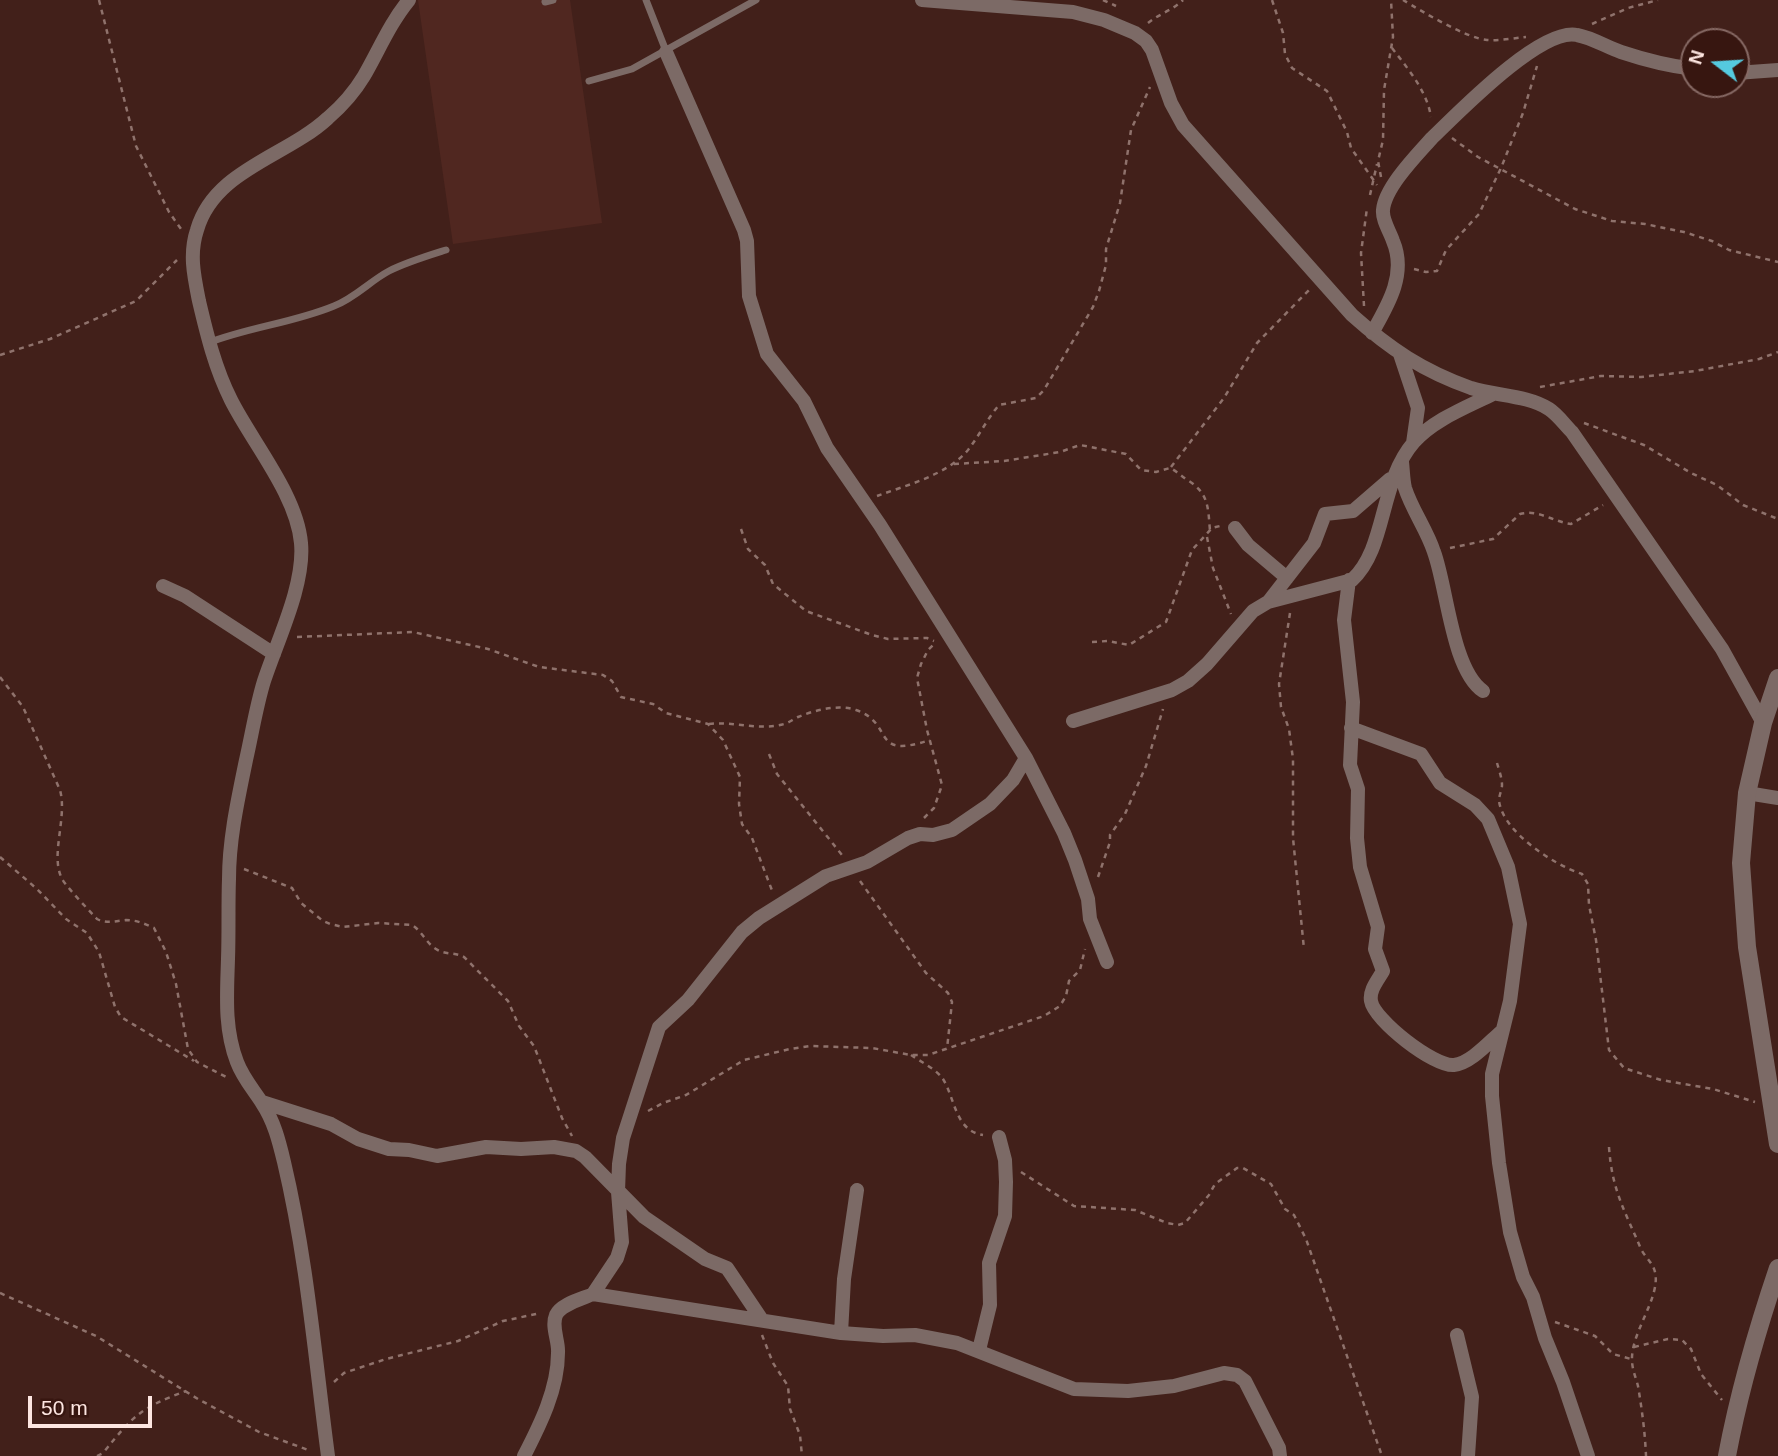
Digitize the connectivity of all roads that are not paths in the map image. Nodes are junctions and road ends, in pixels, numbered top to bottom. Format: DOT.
graph roads {
  1 [pos="409,0"];
  2 [pos="646,0"];
  3 [pos="757,0"];
  4 [pos="922,0"];
  5 [pos="666,52"];
  6 [pos="1680,67"];
  7 [pos="1778,70"];
  8 [pos="1750,71"];
  9 [pos="589,81"];
  10 [pos="446,250"];
  11 [pos="1367,328"];
  12 [pos="208,343"];
  13 [pos="1400,354"];
  14 [pos="1493,394"];
  15 [pos="1413,443"];
  16 [pos="1402,462"];
  17 [pos="1394,475"];
  18 [pos="1235,528"];
  19 [pos="1287,578"];
  20 [pos="1349,580"];
  21 [pos="163,586"];
  22 [pos="1268,603"];
  23 [pos="274,654"];
  24 [pos="1778,678"];
  25 [pos="1483,691"];
  26 [pos="1073,721"];
  27 [pos="1763,723"];
  28 [pos="1351,728"];
  29 [pos="1026,758"];
  30 [pos="1747,793"];
  31 [pos="1778,799"];
  32 [pos="1107,962"];
  33 [pos="1502,1031"];
  34 [pos="262,1102"];
  35 [pos="999,1138"];
  36 [pos="1778,1144"];
  37 [pos="857,1190"];
  38 [pos="618,1192"];
  39 [pos="1778,1268"];
  40 [pos="593,1294"];
  41 [pos="758,1320"];
  42 [pos="841,1333"];
  43 [pos="1457,1335"];
  44 [pos="979,1350"];
  45 [pos="321,1454"];
  46 [pos="524,1456"];
  47 [pos="1280,1456"];
  48 [pos="1468,1456"];
  49 [pos="1588,1456"];
  50 [pos="1727,1456"];
  1 -- 12 [label="street"];
  2 -- 5 [label="lane"];
  3 -- 5 [label="lane"];
  4 -- 11 [label="street"];
  5 -- 9 [label="lane"];
  5 -- 29 [label="street"];
  6 -- 11 [label="street"];
  7 -- 8 [label="street"];
  10 -- 12 [label="lane"];
  11 -- 13 [label="street"];
  12 -- 23 [label="street"];
  13 -- 14 [label="street"];
  13 -- 15 [label="street"];
  14 -- 15 [label="street"];
  14 -- 27 [label="street"];
  15 -- 16 [label="street"];
  16 -- 17 [label="street"];
  16 -- 25 [label="street"];
  17 -- 19 [label="street"];
  17 -- 20 [label="street"];
  18 -- 19 [label="street"];
  19 -- 22 [label="street"];
  20 -- 22 [label="street"];
  20 -- 28 [label="street"];
  21 -- 23 [label="street"];
  22 -- 26 [label="street"];
  23 -- 34 [label="street"];
  24 -- 27 [label="street"];
  27 -- 30 [label="street"];
  28 -- 33 [label="street"];
  28 -- 33 [label="street"];
  29 -- 32 [label="street"];
  29 -- 38 [label="street"];
  30 -- 31 [label="street"];
  30 -- 36 [label="street"];
  33 -- 49 [label="street"];
  34 -- 38 [label="street"];
  34 -- 45 [label="street"];
  35 -- 44 [label="street"];
  37 -- 42 [label="street"];
  38 -- 40 [label="street"];
  38 -- 41 [label="street"];
  39 -- 50 [label="street"];
  40 -- 41 [label="street"];
  40 -- 46 [label="street"];
  41 -- 42 [label="street"];
  42 -- 44 [label="street"];
  43 -- 48 [label="street"];
  44 -- 47 [label="street"];
}
